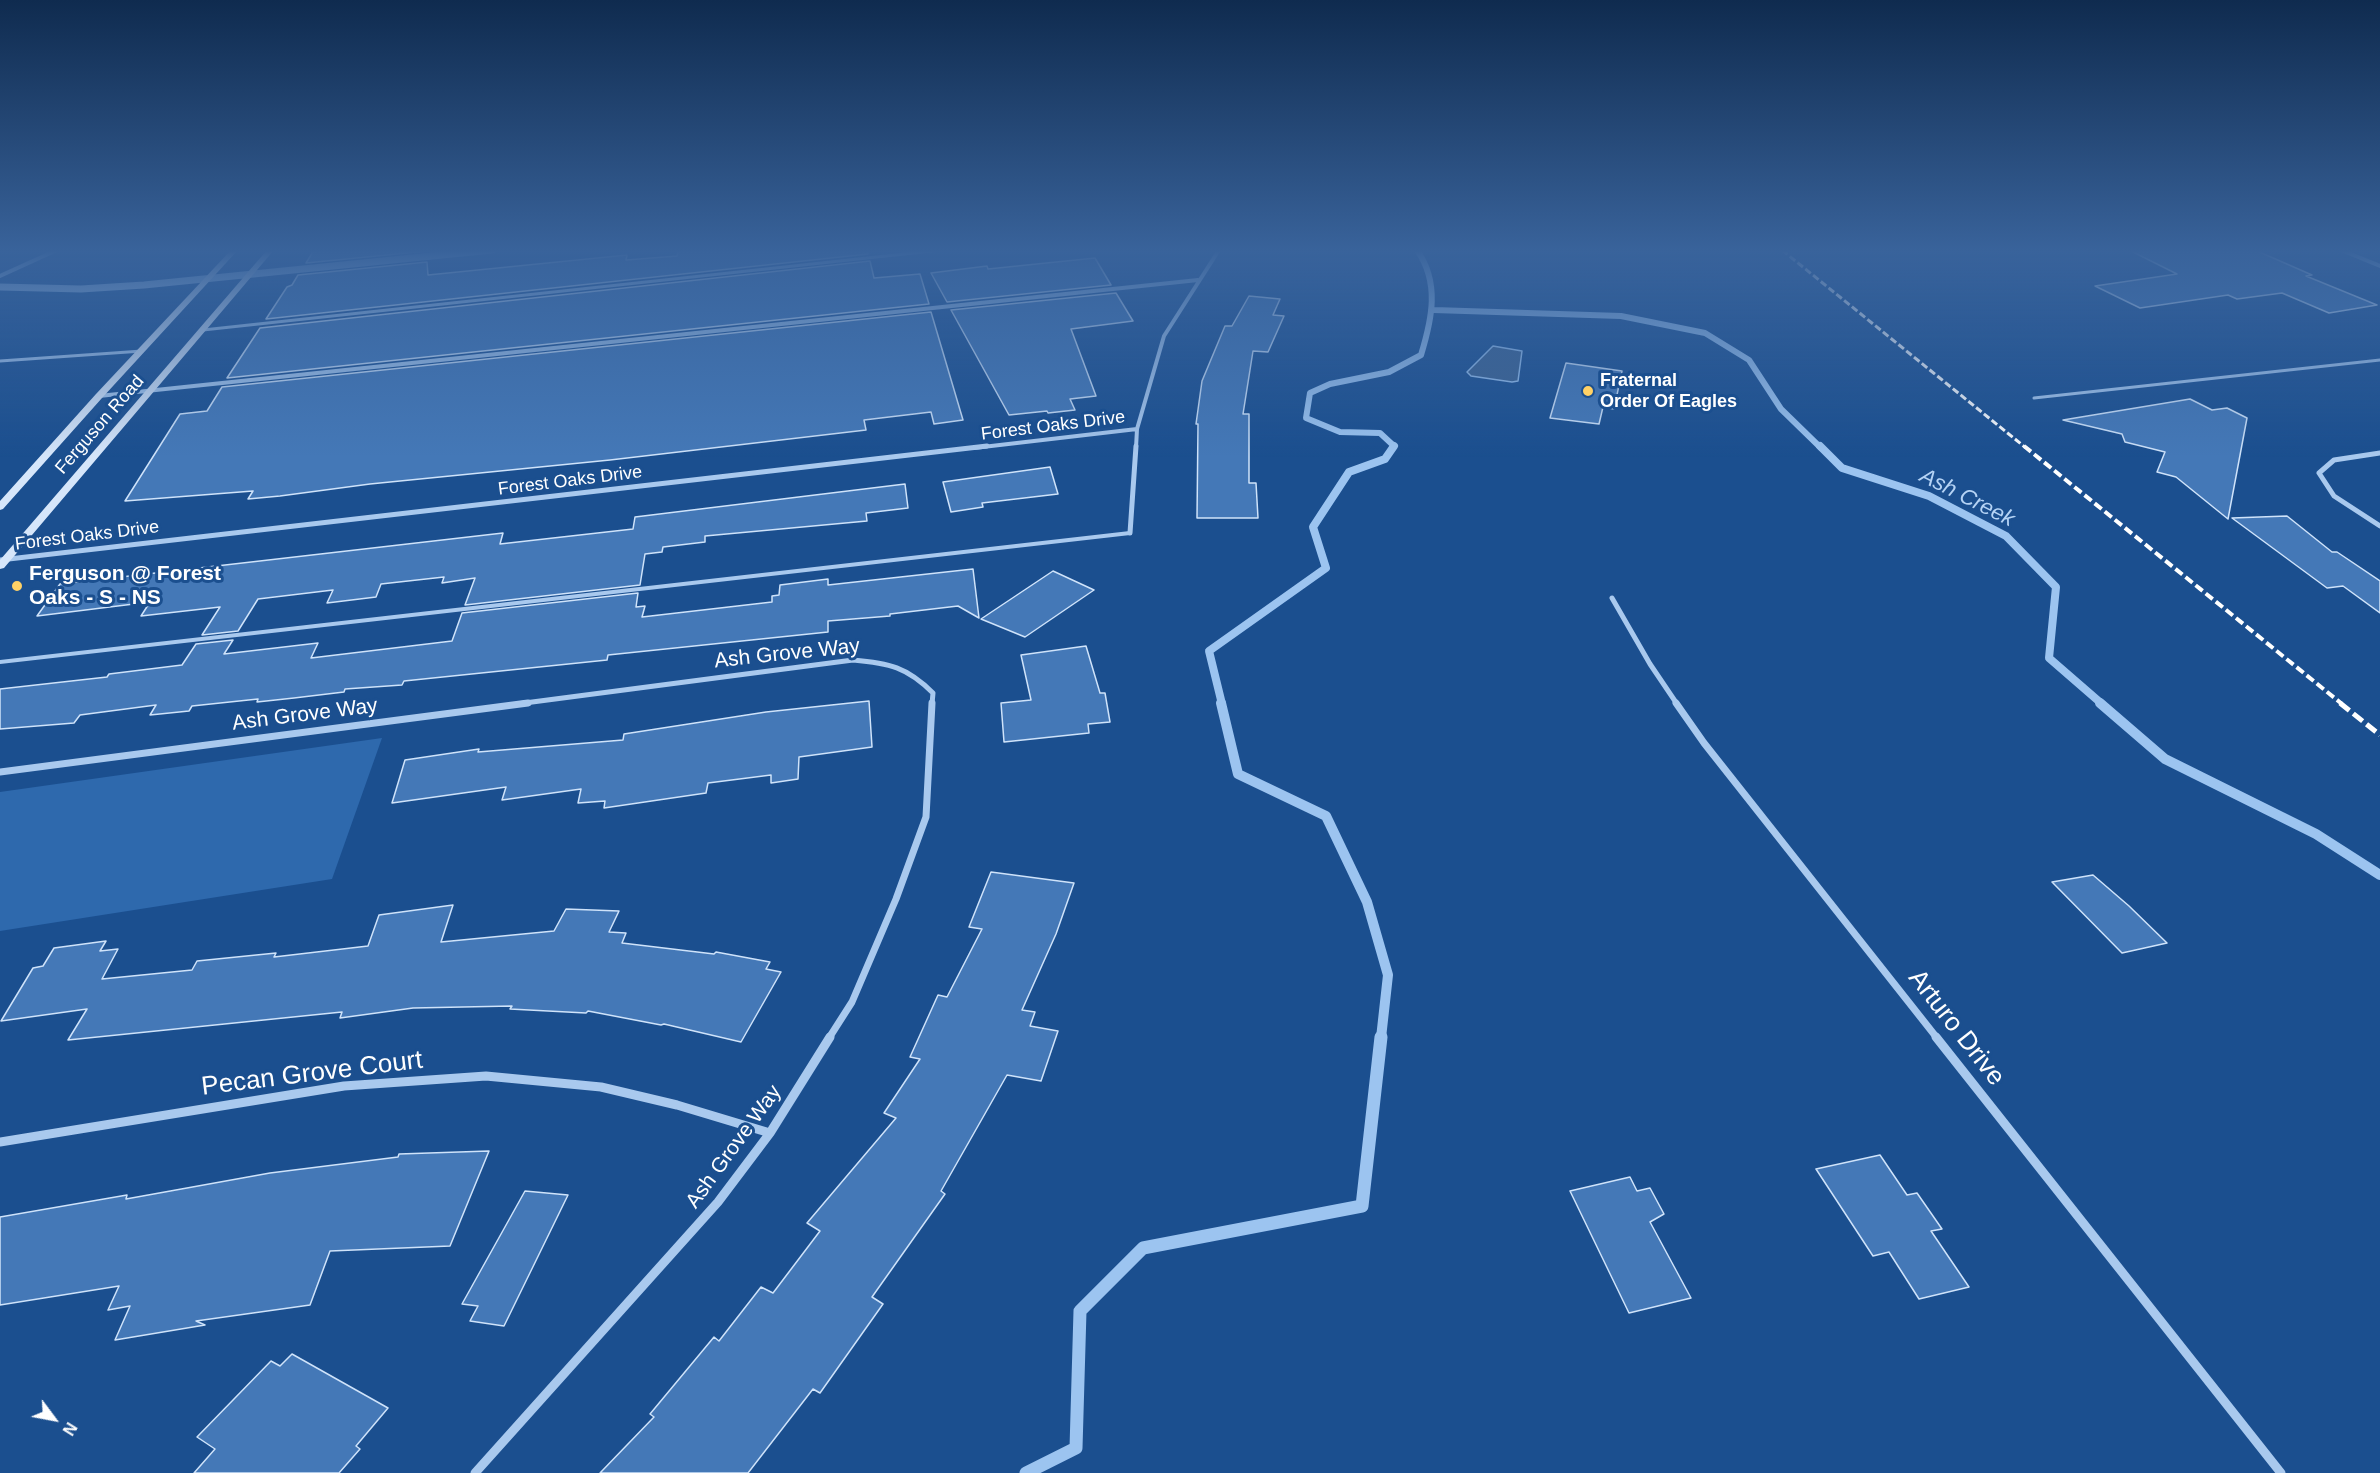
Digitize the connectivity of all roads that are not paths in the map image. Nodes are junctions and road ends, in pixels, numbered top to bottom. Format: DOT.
graph roads {
  1 [pos="172,319"];
  2 [pos="212,319"];
  3 [pos="307,319"];
  4 [pos="833,319"];
  5 [pos="1174,319"];
  6 [pos="203,330"];
  7 [pos="142,351"];
  8 [pos="2380,360"];
  9 [pos="0,361"];
  10 [pos="151,391"];
  11 [pos="99,396"];
  12 [pos="2034,398"];
  13 [pos="1137,429"];
  14 [pos="2380,453"];
  15 [pos="0,507"];
  16 [pos="2380,526"];
  17 [pos="1130,533"];
  18 [pos="2,562"];
  19 [pos="1612,598"];
  20 [pos="0,662"];
  21 [pos="0,772"];
  22 [pos="770,1132"];
  23 [pos="0,1142"];
  24 [pos="475,1473"];
  25 [pos="2281,1473"];
  1 -- 7 [label="main road, Ferguson Road"];
  2 -- 6 [label="main road, Ferguson Road"];
  3 -- 6 [label="lane"];
  4 -- 10 [label="street"];
  5 -- 13 [label="street"];
  6 -- 10 [label="main road, Ferguson Road"];
  7 -- 9 [label="lane"];
  7 -- 11 [label="main road, Ferguson Road"];
  8 -- 12 [label="lane"];
  10 -- 11 [label="street"];
  10 -- 18 [label="main road, Ferguson Road"];
  11 -- 15 [label="main road, Ferguson Road"];
  13 -- 17 [label="street"];
  13 -- 18 [label="street, Forest Oaks Drive"];
  14 -- 16 [label="street"];
  17 -- 20 [label="lane"];
  19 -- 25 [label="street, Arturo Drive"];
  21 -- 22 [label="street, Ash Grove Way"];
  22 -- 23 [label="street, Pecan Grove Court"];
  22 -- 24 [label="street, Ash Grove Way"];
}
